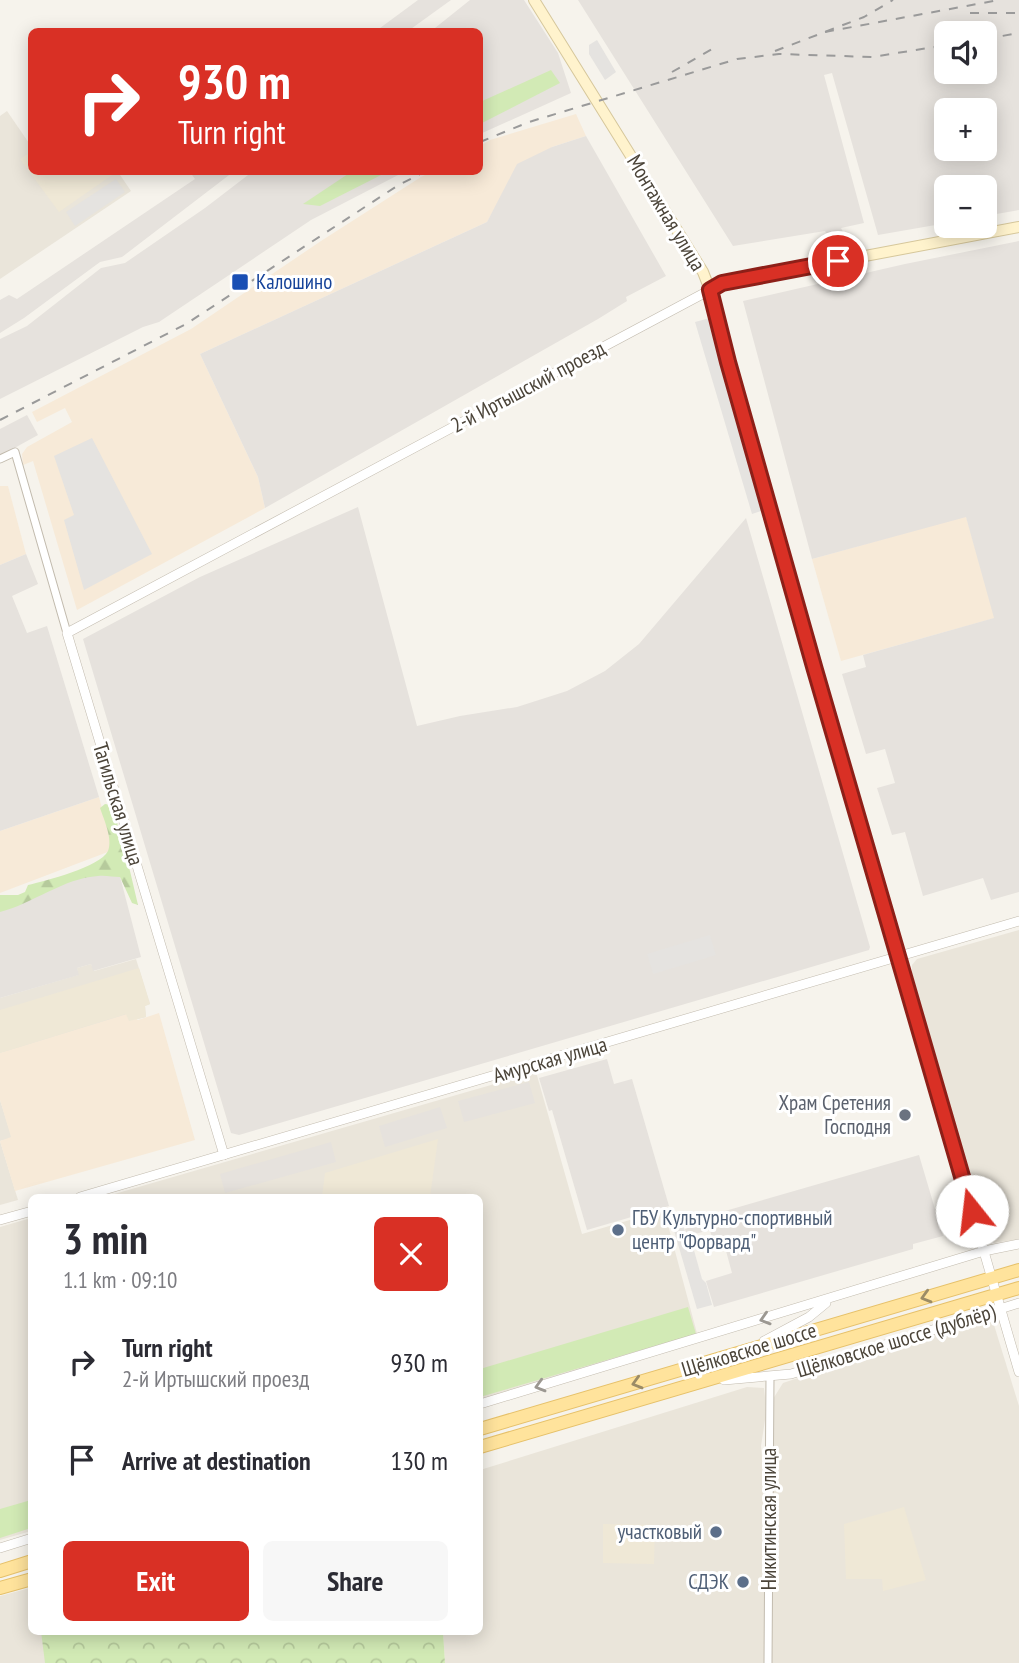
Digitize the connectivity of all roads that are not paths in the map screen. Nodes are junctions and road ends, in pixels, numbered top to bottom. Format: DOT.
graph roads {
  1 [pos="534,0"];
  2 [pos="1019,227"];
  3 [pos="710,290"];
  4 [pos="0,459"];
  5 [pos="67,633"];
  6 [pos="1019,921"];
  7 [pos="899,958"];
  8 [pos="224,1155"];
  9 [pos="90,1194"];
  10 [pos="28,1212"];
  11 [pos="0,1220"];
  12 [pos="1019,1244"];
  13 [pos="984,1251"];
  14 [pos="1019,1270"];
  15 [pos="992,1278"];
  16 [pos="1019,1288"];
  17 [pos="996,1294"];
  18 [pos="830,1300"];
  19 [pos="1019,1303"];
  20 [pos="1000,1308"];
  21 [pos="749,1349"];
  22 [pos="1019,1372"];
  23 [pos="770,1376"];
  24 [pos="690,1385"];
  25 [pos="483,1403"];
  26 [pos="483,1428"];
  27 [pos="483,1446"];
  28 [pos="28,1539"];
  29 [pos="0,1548"];
  30 [pos="28,1562"];
  31 [pos="0,1571"];
  32 [pos="28,1580"];
  33 [pos="0,1588"];
  34 [pos="768,1663"];
  1 -- 3 [label="main road, Монтажная улица"];
  2 -- 3 [label="main road, 2-й Иртышский проезд"];
  3 -- 5 [label="street, 2-й Иртышский проезд"];
  3 -- 7 [label="street, Монтажная улица"];
  4 -- 5 [label="street, Тагильская улица"];
  5 -- 8 [label="street, Тагильская улица"];
  6 -- 7 [label="street, Амурская улица"];
  7 -- 8 [label="street, Амурская улица"];
  7 -- 13 [label="street, Монтажная улица"];
  8 -- 9 [label="street, Амурская улица"];
  10 -- 11 [label="street"];
  12 -- 13 [label="street"];
  13 -- 15 [label="street, Монтажная улица"];
  13 -- 18 [label="street"];
  14 -- 15 [label="main road, Щёлковское шоссе"];
  15 -- 17 [label="street, Монтажная улица"];
  15 -- 21 [label="main road, Щёлковское шоссе, one-way"];
  16 -- 17 [label="main road, Щёлковское шоссе"];
  17 -- 20 [label="street, Монтажная улица"];
  17 -- 24 [label="main road, Щёлковское шоссе"];
  18 -- 21 [label="street"];
  18 -- 25 [label="street, one-way"];
  19 -- 20 [label="street, Щёлковское шоссе (дублёр)"];
  20 -- 22 [label="street, Монтажная улица"];
  20 -- 23 [label="street, Щёлковское шоссе (дублёр)"];
  21 -- 26 [label="main road, Щёлковское шоссе, one-way"];
  23 -- 24 [label="street, Щёлковское шоссе (дублёр)"];
  23 -- 34 [label="street, Никитинская улица"];
  24 -- 27 [label="main road, Щёлковское шоссе"];
  28 -- 29 [label="street"];
  30 -- 31 [label="main road"];
  32 -- 33 [label="main road"];
}
